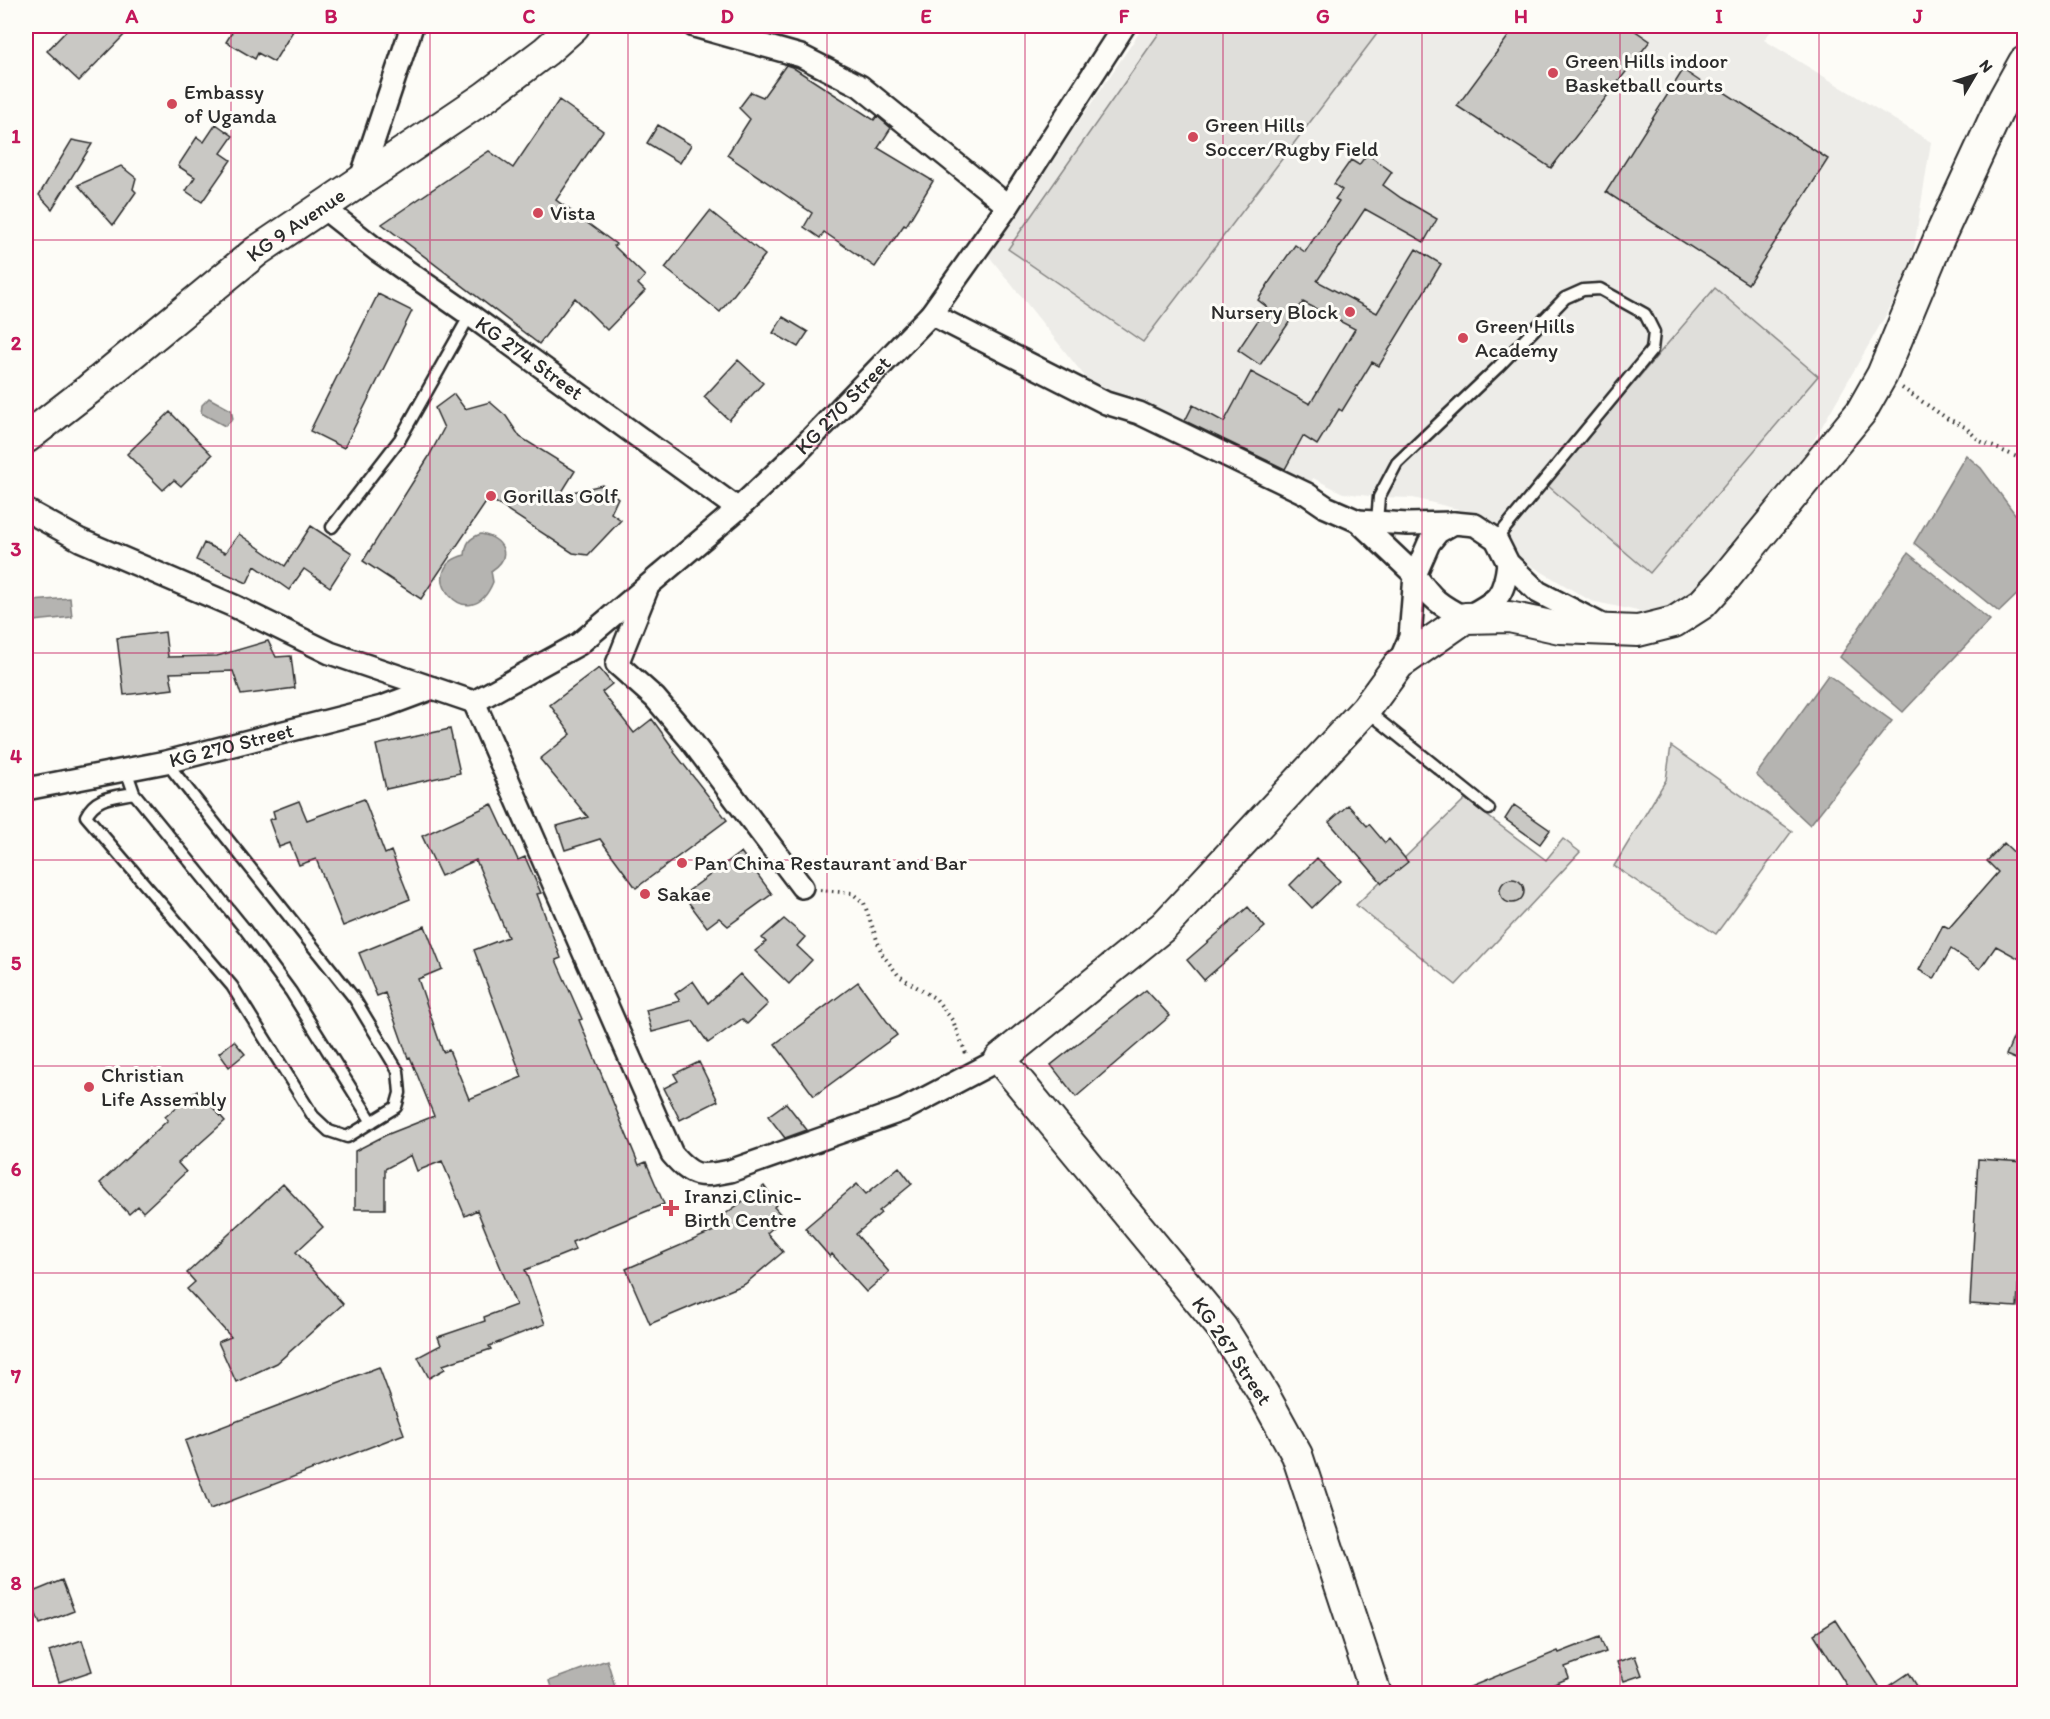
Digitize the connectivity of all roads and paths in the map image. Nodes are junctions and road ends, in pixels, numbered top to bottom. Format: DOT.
graph roads {
  1 [pos="412,26"];
  2 [pos="574,26"];
  3 [pos="694,26"];
  4 [pos="1124,26"];
  5 [pos="2025,62"];
  6 [pos="359,184"];
  7 [pos="321,206"];
  8 [pos="1008,206"];
  9 [pos="931,314"];
  10 [pos="470,315"];
  11 [pos="1882,375"];
  12 [pos="26,438"];
  13 [pos="2025,460"];
  14 [pos="738,509"];
  15 [pos="26,510"];
  16 [pos="1368,521"];
  17 [pos="1454,523"];
  18 [pos="332,527"];
  19 [pos="1496,539"];
  20 [pos="1508,563"];
  21 [pos="1415,574"];
  22 [pos="648,586"];
  23 [pos="1465,618"];
  24 [pos="1610,629"];
  25 [pos="1399,664"];
  26 [pos="433,688"];
  27 [pos="474,702"];
  28 [pos="1366,710"];
  29 [pos="166,762"];
  30 [pos="126,770"];
  31 [pos="26,789"];
  32 [pos="134,793"];
  33 [pos="1490,809"];
  34 [pos="802,887"];
  35 [pos="987,1066"];
  36 [pos="372,1122"];
  37 [pos="1376,1694"];
  1 -- 6 [label="street"];
  2 -- 6 [label="street, KG 9 Avenue"];
  3 -- 8 [label="street"];
  4 -- 8 [label="street, KG 270 Street"];
  5 -- 11 [label="street"];
  6 -- 7 [label="street, KG 9 Avenue"];
  7 -- 10 [label="street, KG 274 Street"];
  7 -- 12 [label="street, KG 9 Avenue"];
  8 -- 9 [label="street, KG 270 Street"];
  9 -- 14 [label="street, KG 270 Street"];
  9 -- 16 [label="street"];
  10 -- 14 [label="street, KG 274 Street"];
  10 -- 18 [label="lane"];
  11 -- 13 [label="path"];
  11 -- 24 [label="street"];
  14 -- 22 [label="street, KG 270 Street"];
  15 -- 26 [label="street"];
  16 -- 17 [label="street"];
  16 -- 19 [label="lane"];
  16 -- 21 [label="street"];
  17 -- 19 [label="street"];
  17 -- 21 [label="street"];
  19 -- 20 [label="street"];
  20 -- 23 [label="street"];
  20 -- 24 [label="street"];
  21 -- 23 [label="street"];
  21 -- 25 [label="street"];
  22 -- 27 [label="street, KG 270 Street"];
  22 -- 34 [label="street"];
  23 -- 24 [label="street"];
  23 -- 25 [label="street"];
  25 -- 28 [label="street"];
  26 -- 27 [label="street"];
  26 -- 29 [label="street, KG 270 Street"];
  27 -- 35 [label="street"];
  28 -- 33 [label="lane"];
  28 -- 35 [label="street"];
  29 -- 30 [label="street, KG 270 Street"];
  29 -- 36 [label="lane"];
  30 -- 31 [label="street, KG 270 Street"];
  30 -- 32 [label="lane"];
  32 -- 36 [label="lane"];
  32 -- 36 [label="lane"];
  34 -- 35 [label="path"];
  35 -- 37 [label="street, KG 267 Street"];
}
